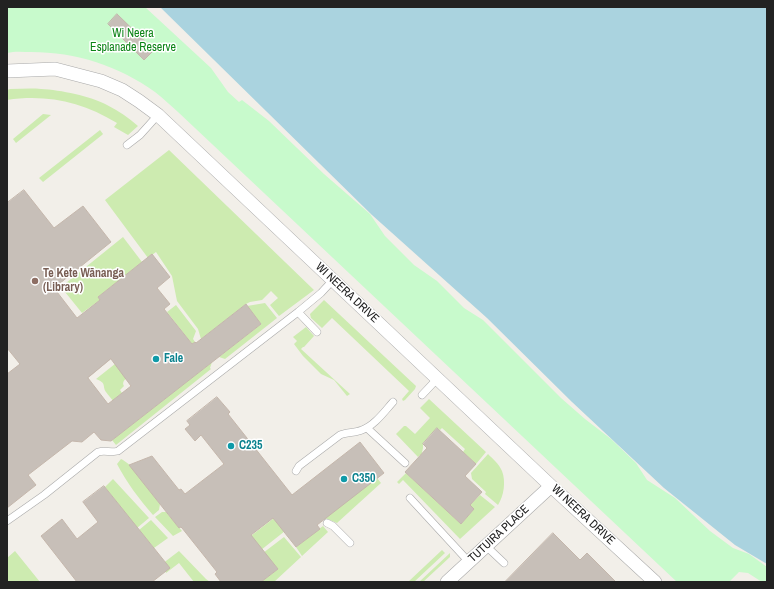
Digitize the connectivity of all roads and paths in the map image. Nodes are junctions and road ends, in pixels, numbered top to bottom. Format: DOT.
graph roads {
  1 [pos="7,71"];
  2 [pos="158,115"];
  3 [pos="127,144"];
  4 [pos="333,280"];
  5 [pos="298,312"];
  6 [pos="317,332"];
  7 [pos="438,378"];
  8 [pos="422,395"];
  9 [pos="393,402"];
  10 [pos="367,428"];
  11 [pos="405,463"];
  12 [pos="296,471"];
  13 [pos="551,486"];
  14 [pos="410,498"];
  15 [pos="7,521"];
  16 [pos="327,524"];
  17 [pos="350,543"];
  18 [pos="486,546"];
  19 [pos="470,562"];
  20 [pos="504,564"];
  21 [pos="448,582"];
  22 [pos="655,582"];
  1 -- 2 [label="street, WI NEERA DRIVE"];
  2 -- 3 [label="lane"];
  2 -- 4 [label="street, WI NEERA DRIVE"];
  4 -- 5 [label="lane"];
  4 -- 7 [label="street, WI NEERA DRIVE"];
  5 -- 6 [label="lane"];
  5 -- 15 [label="lane"];
  7 -- 8 [label="lane"];
  7 -- 13 [label="street, WI NEERA DRIVE"];
  9 -- 10 [label="lane"];
  10 -- 11 [label="lane"];
  10 -- 12 [label="lane"];
  13 -- 18 [label="street, TUTUIRA PLACE"];
  13 -- 22 [label="street, WI NEERA DRIVE"];
  14 -- 19 [label="lane"];
  16 -- 17 [label="lane"];
  18 -- 19 [label="street, TUTUIRA PLACE"];
  18 -- 20 [label="lane"];
  19 -- 21 [label="street, TUTUIRA PLACE"];
}
